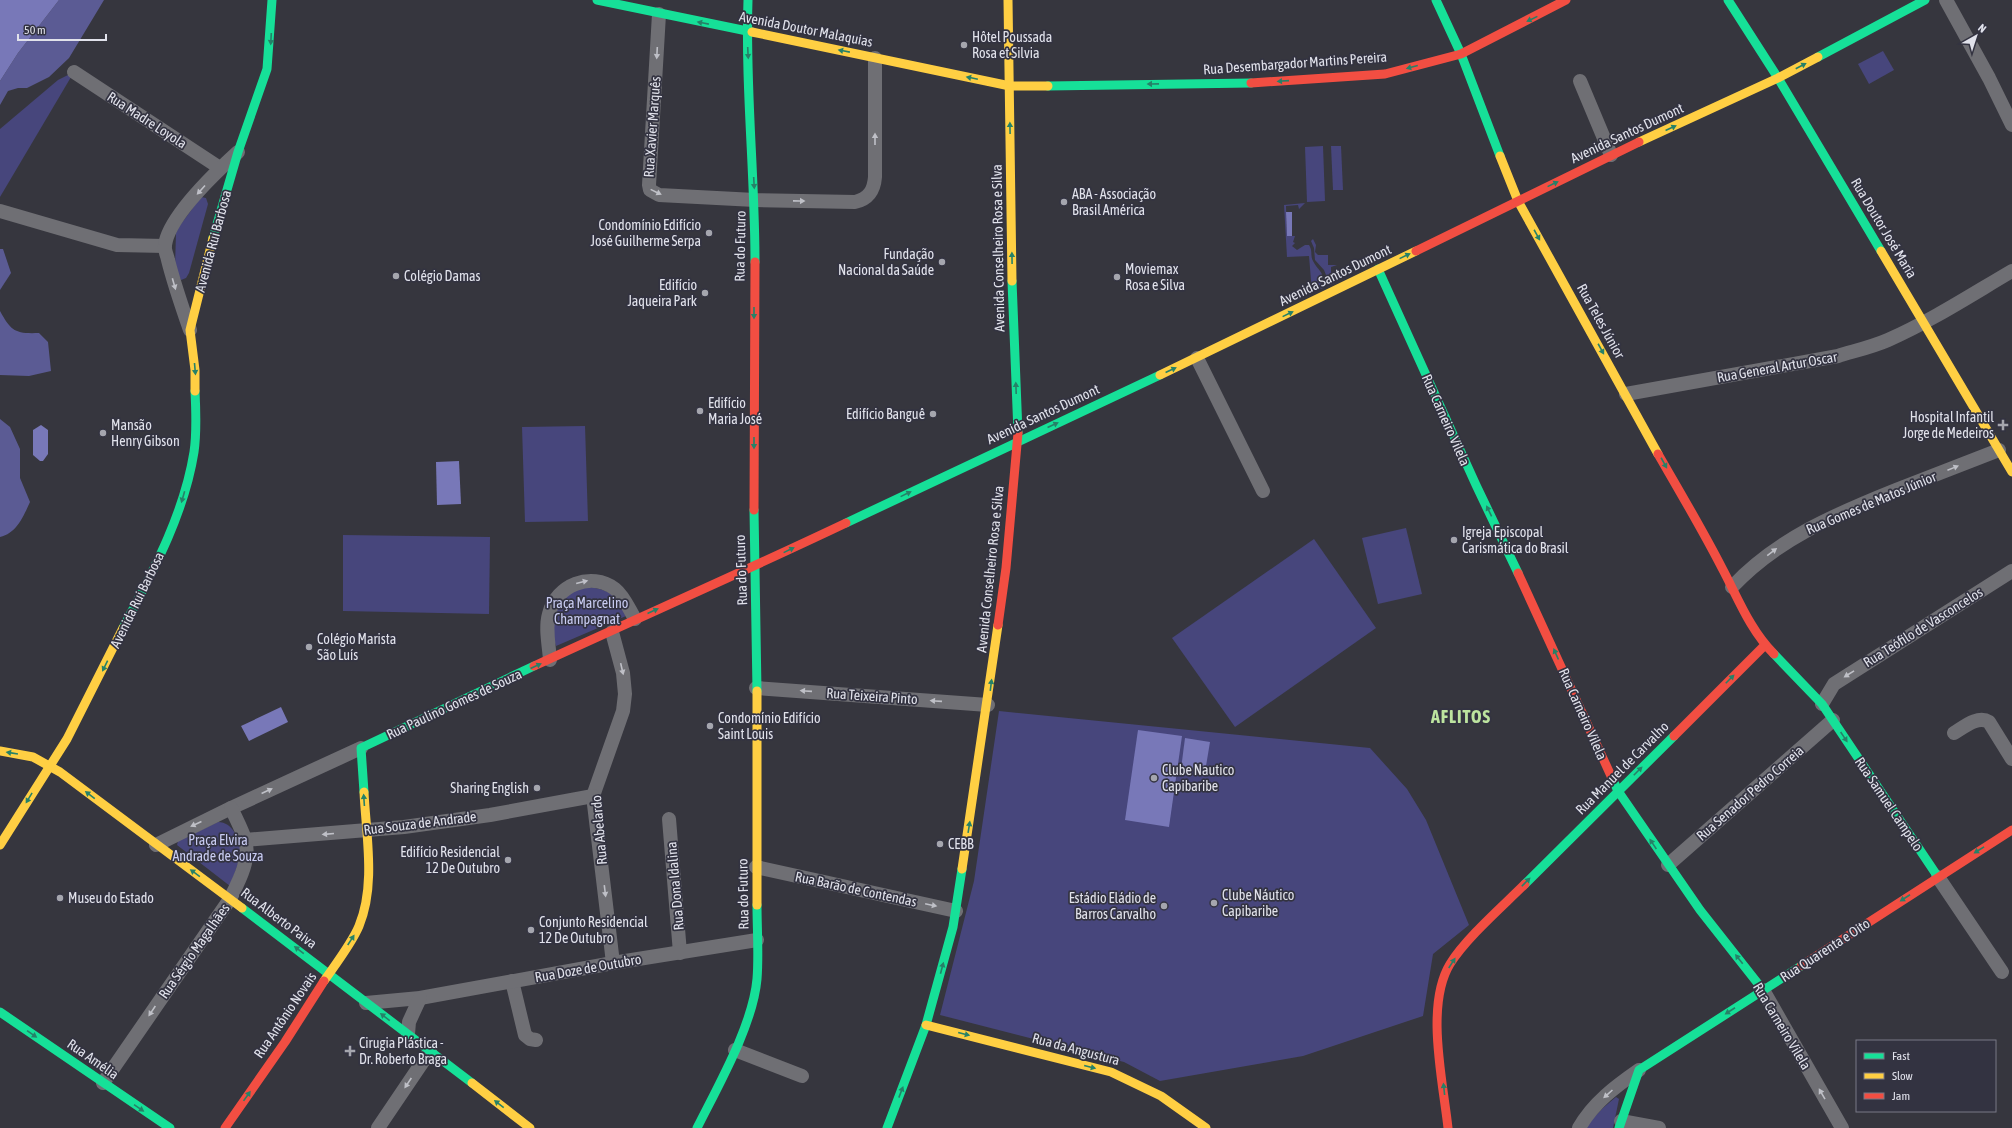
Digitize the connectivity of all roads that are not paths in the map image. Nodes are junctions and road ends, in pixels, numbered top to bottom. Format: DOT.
graph roads {
  1 [pos="272,0"];
  2 [pos="598,0"];
  3 [pos="748,0"];
  4 [pos="1008,0"];
  5 [pos="1436,0"];
  6 [pos="1566,0"];
  7 [pos="1728,0"];
  8 [pos="1924,0"];
  9 [pos="1946,0"];
  10 [pos="659,14"];
  11 [pos="748,32"];
  12 [pos="1461,54"];
  13 [pos="875,58"];
  14 [pos="74,72"];
  15 [pos="1778,78"];
  16 [pos="1580,81"];
  17 [pos="1010,86"];
  18 [pos="2012,125"];
  19 [pos="238,152"];
  20 [pos="1611,155"];
  21 [pos="220,168"];
  22 [pos="755,200"];
  23 [pos="1518,201"];
  24 [pos="0,212"];
  25 [pos="165,246"];
  26 [pos="1378,269"];
  27 [pos="2012,272"];
  28 [pos="1923,322"];
  29 [pos="190,330"];
  30 [pos="1197,358"];
  31 [pos="1626,394"];
  32 [pos="1018,441"];
  33 [pos="1999,450"];
  34 [pos="2012,472"];
  35 [pos="1263,491"];
  36 [pos="754,567"];
  37 [pos="1722,568"];
  38 [pos="1750,568"];
  39 [pos="2012,571"];
  40 [pos="1732,587"];
  41 [pos="635,619"];
  42 [pos="612,632"];
  43 [pos="1765,645"];
  44 [pos="550,660"];
  45 [pos="1834,684"];
  46 [pos="756,688"];
  47 [pos="1808,688"];
  48 [pos="1822,704"];
  49 [pos="988,705"];
  50 [pos="1833,720"];
  51 [pos="1954,733"];
  52 [pos="361,748"];
  53 [pos="0,751"];
  54 [pos="2012,759"];
  55 [pos="49,765"];
  56 [pos="1618,791"];
  57 [pos="593,796"];
  58 [pos="231,808"];
  59 [pos="669,819"];
  60 [pos="366,830"];
  61 [pos="2012,830"];
  62 [pos="245,840"];
  63 [pos="0,845"];
  64 [pos="156,845"];
  65 [pos="1668,865"];
  66 [pos="756,867"];
  67 [pos="1938,877"];
  68 [pos="230,899"];
  69 [pos="956,911"];
  70 [pos="757,940"];
  71 [pos="680,953"];
  72 [pos="613,963"];
  73 [pos="2002,972"];
  74 [pos="330,974"];
  75 [pos="512,981"];
  76 [pos="1763,990"];
  77 [pos="420,998"];
  78 [pos="366,1003"];
  79 [pos="0,1012"];
  80 [pos="926,1025"];
  81 [pos="408,1034"];
  82 [pos="536,1040"];
  83 [pos="735,1050"];
  84 [pos="430,1051"];
  85 [pos="1639,1070"];
  86 [pos="802,1076"];
  87 [pos="103,1083"];
  88 [pos="1620,1124"];
  89 [pos="170,1128"];
  90 [pos="225,1128"];
  91 [pos="378,1128"];
  92 [pos="530,1128"];
  93 [pos="697,1128"];
  94 [pos="887,1128"];
  95 [pos="1206,1128"];
  96 [pos="1448,1128"];
  97 [pos="1579,1128"];
  98 [pos="1659,1128"];
  99 [pos="1842,1128"];
  1 -- 19 [label="street, Avenida Rui Barbosa, one-way"];
  2 -- 10 [label="street, Avenida Doutor Malaquias"];
  3 -- 11 [label="street, Rua do Futuro"];
  4 -- 17 [label="street, Avenida Conselheiro Rosa e Silva"];
  5 -- 12 [label="street, Rua Teles Júnior"];
  6 -- 12 [label="street, Rua Desembargador Martins Pereira, one-way"];
  7 -- 15 [label="street, Rua Doutor José Maria"];
  15 -- 8 [label="street, Avenida Santos Dumont, one-way"];
  9 -- 18 [label="street"];
  11 -- 10 [label="street, Avenida Doutor Malaquias, one-way"];
  10 -- 22 [label="street, Rua Xavier Marquês, one-way"];
  13 -- 11 [label="street, Avenida Doutor Malaquias, one-way"];
  11 -- 22 [label="street, Rua do Futuro, one-way"];
  12 -- 17 [label="street, Rua Desembargador Martins Pereira, one-way"];
  12 -- 23 [label="street, Rua Teles Júnior"];
  17 -- 13 [label="street, Avenida Doutor Malaquias, one-way"];
  22 -- 13 [label="street, Rua Xavier Marquês, one-way"];
  14 -- 21 [label="street, Rua Madre Loyola"];
  20 -- 15 [label="street, Avenida Santos Dumont, one-way"];
  15 -- 28 [label="street, Rua Doutor José Maria"];
  16 -- 20 [label="street"];
  32 -- 17 [label="street, Avenida Conselheiro Rosa e Silva, one-way"];
  19 -- 21 [label="street, Avenida Rui Barbosa"];
  19 -- 29 [label="street, Avenida Rui Barbosa"];
  23 -- 20 [label="street, Avenida Santos Dumont, one-way"];
  21 -- 25 [label="street, Avenida Rui Barbosa, one-way"];
  22 -- 36 [label="street, Rua do Futuro, one-way"];
  26 -- 23 [label="street, Avenida Santos Dumont, one-way"];
  23 -- 31 [label="street, Rua Teles Júnior, one-way"];
  24 -- 25 [label="street"];
  25 -- 29 [label="street, Avenida Rui Barbosa, one-way"];
  30 -- 26 [label="street, Avenida Santos Dumont, one-way"];
  56 -- 26 [label="street, Rua Carneiro Vilela, one-way"];
  27 -- 28 [label="street, Rua General Artur Oscar"];
  28 -- 31 [label="street, Rua General Artur Oscar"];
  28 -- 33 [label="street, Rua Doutor José Maria"];
  29 -- 55 [label="street, Avenida Rui Barbosa, one-way"];
  32 -- 30 [label="street, Avenida Santos Dumont, one-way"];
  30 -- 35 [label="street"];
  31 -- 37 [label="street, Rua Teles Júnior, one-way"];
  36 -- 32 [label="street, Avenida Santos Dumont, one-way"];
  49 -- 32 [label="street, Avenida Conselheiro Rosa e Silva, one-way"];
  33 -- 34 [label="street, Rua Doutor José Maria"];
  38 -- 33 [label="street, Rua Gomes de Matos Júnior, one-way"];
  41 -- 36 [label="street, Rua Paulino Gomes de Souza, one-way"];
  36 -- 46 [label="street, Rua do Futuro"];
  37 -- 38 [label="street"];
  37 -- 40 [label="street, Rua Teles Júnior"];
  38 -- 40 [label="street, Rua Gomes de Matos Júnior"];
  39 -- 45 [label="street, Rua Teófilo de Vasconcelos, one-way"];
  40 -- 43 [label="street, Rua Teles Júnior"];
  41 -- 42 [label="street, Rua Paulino Gomes de Souza"];
  44 -- 41 [label="street, one-way"];
  42 -- 44 [label="street, Rua Paulino Gomes de Souza"];
  42 -- 57 [label="street, Rua Abelardo, one-way"];
  43 -- 47 [label="street, Rua Samuel Campelo"];
  56 -- 43 [label="street, Rua Manuel de Carvalho, one-way"];
  52 -- 44 [label="street, Rua Paulino Gomes de Souza, one-way"];
  45 -- 47 [label="street, Rua Teófilo de Vasconcelos"];
  45 -- 48 [label="street, Rua Teófilo de Vasconcelos"];
  49 -- 46 [label="street, Rua Teixeira Pinto, one-way"];
  46 -- 66 [label="street, Rua do Futuro"];
  47 -- 48 [label="street, Rua Samuel Campelo"];
  48 -- 50 [label="street, Rua Samuel Campelo"];
  69 -- 49 [label="street, Avenida Conselheiro Rosa e Silva, one-way"];
  50 -- 65 [label="street, Rua Senador Pedro Correia"];
  50 -- 67 [label="street, Rua Samuel Campelo, one-way"];
  51 -- 54 [label="street"];
  58 -- 52 [label="street, Rua Paulino Gomes de Souza, one-way"];
  60 -- 52 [label="street, Rua Antônio Novais, one-way"];
  55 -- 53 [label="street, Rua Alberto Paiva, one-way"];
  55 -- 63 [label="street, Avenida Rui Barbosa, one-way"];
  64 -- 55 [label="street, Rua Alberto Paiva, one-way"];
  65 -- 56 [label="street, Rua Carneiro Vilela, one-way"];
  96 -- 56 [label="street, Rua Manuel de Carvalho, one-way"];
  57 -- 60 [label="street, Rua Souza de Andrade"];
  57 -- 72 [label="street, Rua Abelardo, one-way"];
  58 -- 62 [label="street, Rua Sérgio Magalhães"];
  58 -- 64 [label="street, Rua Paulino Gomes de Souza, one-way"];
  59 -- 71 [label="street, Rua Dona Idalina"];
  60 -- 62 [label="street, Rua Souza de Andrade, one-way"];
  74 -- 60 [label="street, Rua Antônio Novais, one-way"];
  61 -- 67 [label="street, Rua Quarenta e Oito, one-way"];
  62 -- 68 [label="street, Rua Sérgio Magalhães"];
  68 -- 64 [label="street, Rua Alberto Paiva, one-way"];
  76 -- 65 [label="street, Rua Carneiro Vilela, one-way"];
  66 -- 69 [label="street, Rua Barão de Contendas, one-way"];
  66 -- 70 [label="street, Rua do Futuro"];
  67 -- 73 [label="street, Rua Samuel Campelo"];
  67 -- 76 [label="street, Rua Quarenta e Oito, one-way"];
  74 -- 68 [label="street, Rua Alberto Paiva, one-way"];
  68 -- 87 [label="street, Rua Sérgio Magalhães, one-way"];
  80 -- 69 [label="street, Avenida Conselheiro Rosa e Silva, one-way"];
  70 -- 71 [label="street, Rua Doze de Outubro"];
  70 -- 83 [label="street, Rua do Futuro"];
  71 -- 72 [label="street, Rua Doze de Outubro"];
  72 -- 75 [label="street, Rua Doze de Outubro"];
  74 -- 78 [label="street, Rua Alberto Paiva"];
  90 -- 74 [label="street, Rua Antônio Novais, one-way"];
  75 -- 77 [label="street, Rua Doze de Outubro"];
  75 -- 82 [label="street"];
  76 -- 85 [label="street, Rua Quarenta e Oito, one-way"];
  99 -- 76 [label="street, Rua Carneiro Vilela, one-way"];
  77 -- 78 [label="street, Rua Doze de Outubro"];
  77 -- 81 [label="street"];
  81 -- 78 [label="street, Rua Alberto Paiva, one-way"];
  79 -- 87 [label="street, Rua Amélia, one-way"];
  94 -- 80 [label="street, Avenida Conselheiro Rosa e Silva, one-way"];
  80 -- 95 [label="street, Rua da Angustura, one-way"];
  81 -- 84 [label="street, Rua Alberto Paiva"];
  83 -- 86 [label="street"];
  83 -- 93 [label="street, Rua do Futuro"];
  84 -- 91 [label="street, one-way"];
  92 -- 84 [label="street, Rua Alberto Paiva, one-way"];
  85 -- 88 [label="street"];
  85 -- 97 [label="street, Rua Quarenta e Oito, one-way"];
  87 -- 89 [label="street, Rua Amélia, one-way"];
  88 -- 98 [label="street"];
}
